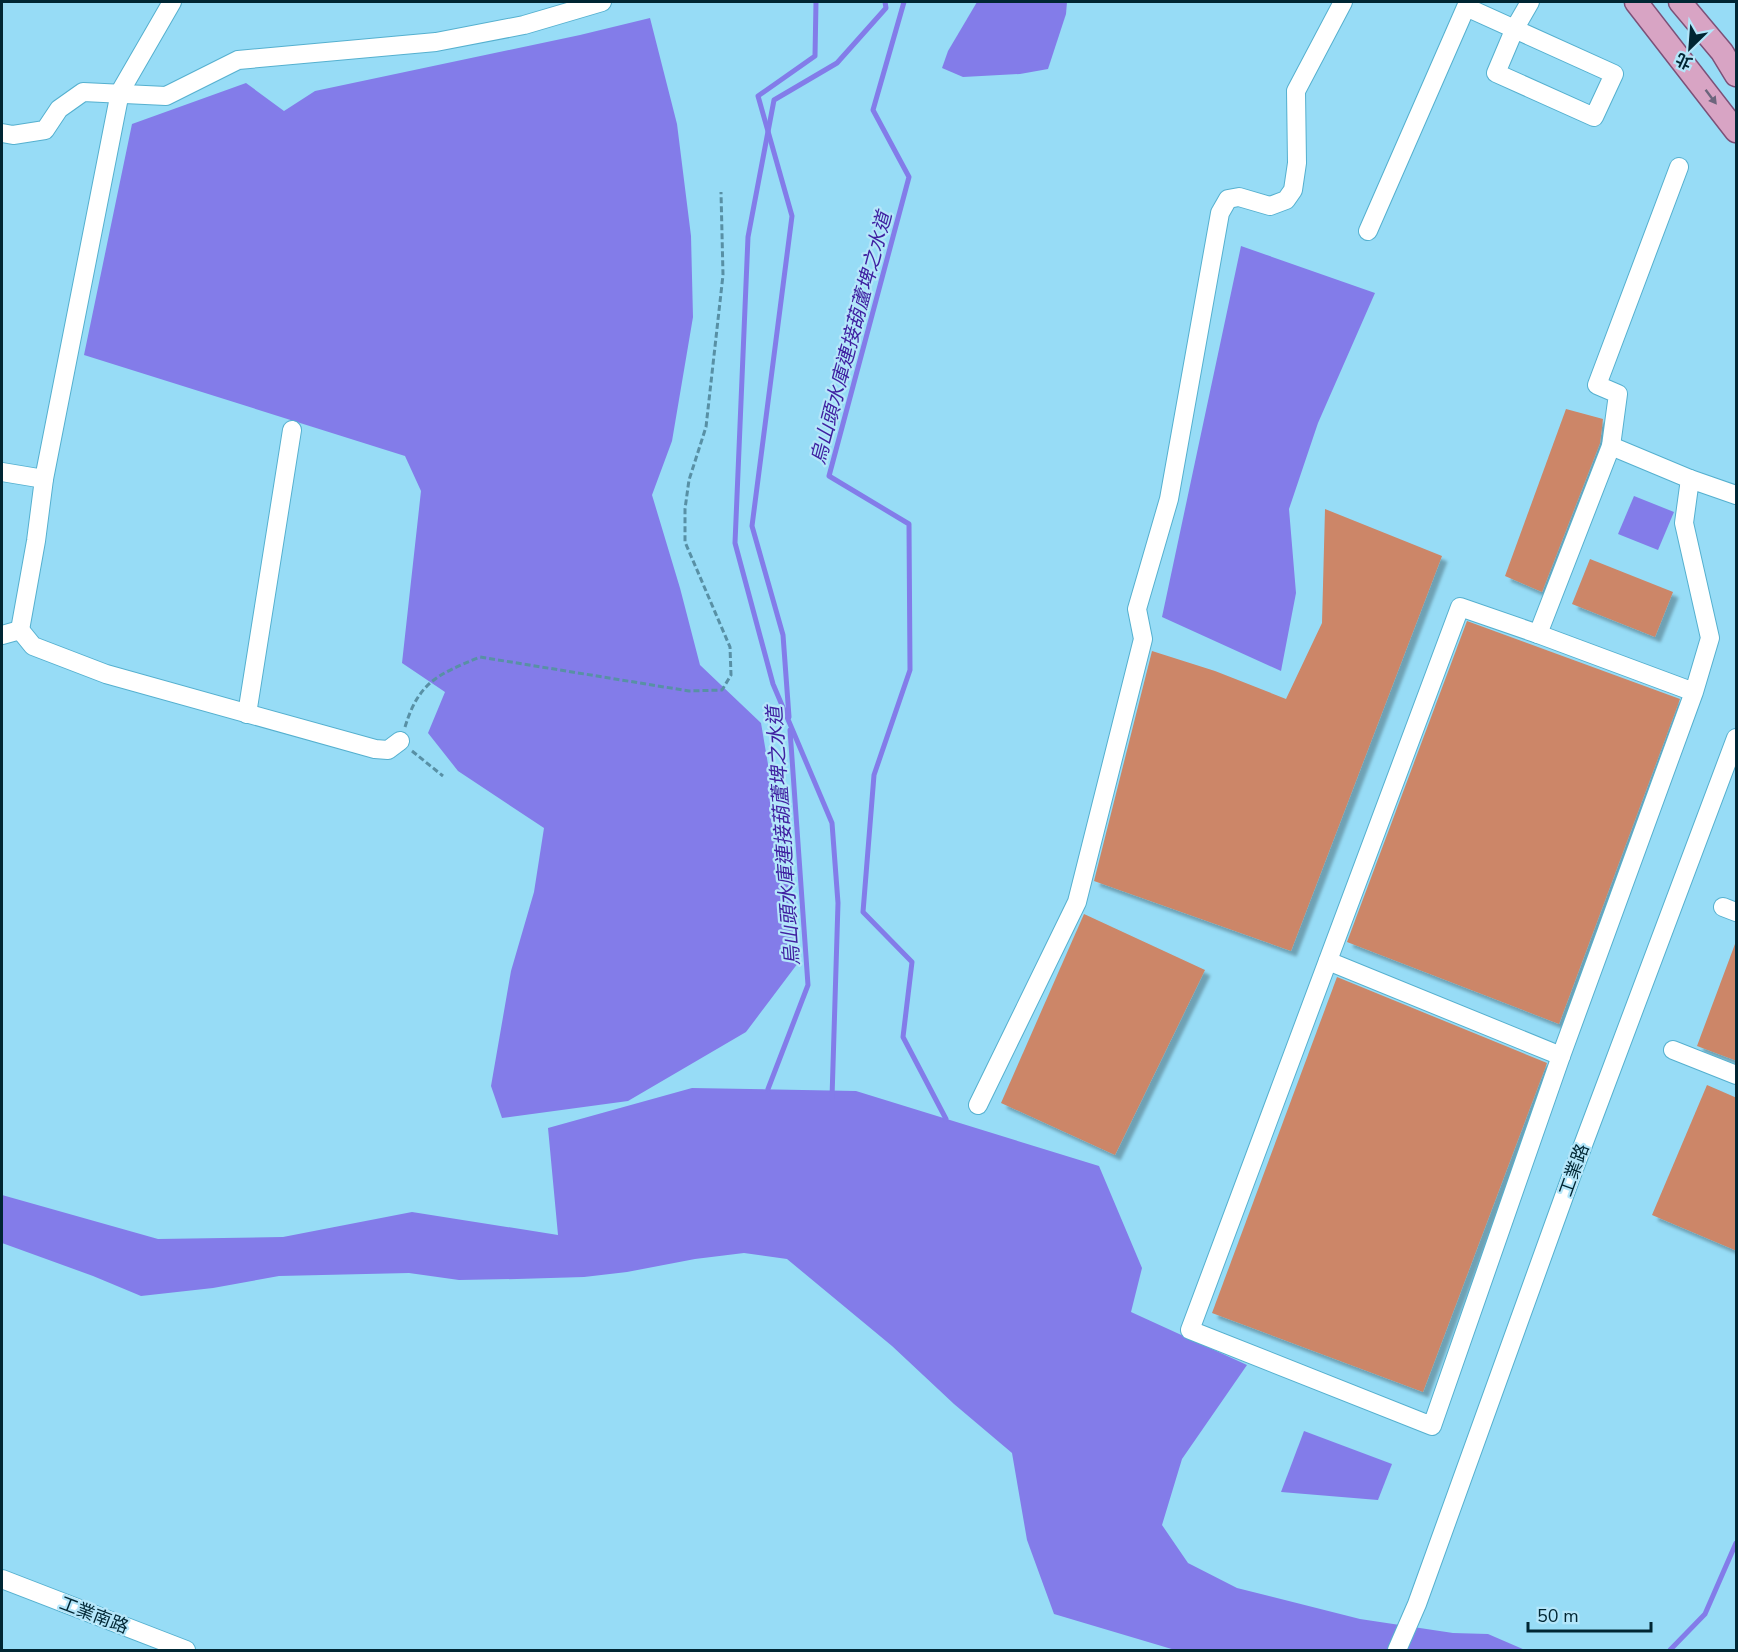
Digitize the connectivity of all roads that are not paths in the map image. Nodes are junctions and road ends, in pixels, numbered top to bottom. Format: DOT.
graph roads {
  1 [pos="172,2"];
  2 [pos="602,2"];
  3 [pos="1343,2"];
  4 [pos="1530,2"];
  5 [pos="1636,2"];
  6 [pos="1680,2"];
  7 [pos="1515,28"];
  8 [pos="1737,75"];
  9 [pos="120,92"];
  10 [pos="1737,131"];
  11 [pos="2,133"];
  12 [pos="1679,167"];
  13 [pos="1368,231"];
  14 [pos="292,430"];
  15 [pos="1611,446"];
  16 [pos="2,472"];
  17 [pos="1690,478"];
  18 [pos="44,479"];
  19 [pos="1737,495"];
  20 [pos="20,630"];
  21 [pos="1538,634"];
  22 [pos="2,635"];
  23 [pos="1694,692"];
  24 [pos="247,714"];
  25 [pos="1737,738"];
  26 [pos="400,741"];
  27 [pos="1328,961"];
  28 [pos="1673,1050"];
  29 [pos="1561,1056"];
  30 [pos="1737,1075"];
  31 [pos="978,1105"];
  32 [pos="2,1580"];
  33 [pos="161,1646"];
  34 [pos="186,1650"];
  35 [pos="1397,1650"];
  1 -- 9 [label="street"];
  2 -- 9 [label="street"];
  3 -- 31 [label="street"];
  4 -- 7 [label="street"];
  5 -- 10 [label="main road, one-way"];
  6 -- 8 [label="main road"];
  7 -- 7 [label="street"];
  7 -- 13 [label="street"];
  9 -- 11 [label="street"];
  9 -- 18 [label="street"];
  12 -- 15 [label="street"];
  14 -- 24 [label="street"];
  15 -- 17 [label="street"];
  15 -- 21 [label="street"];
  16 -- 18 [label="street"];
  17 -- 19 [label="street"];
  17 -- 23 [label="street"];
  18 -- 20 [label="street"];
  20 -- 22 [label="street"];
  20 -- 24 [label="street"];
  21 -- 23 [label="street"];
  21 -- 27 [label="street"];
  23 -- 29 [label="street"];
  24 -- 26 [label="street"];
  25 -- 35 [label="street, 工業路"];
  27 -- 29 [label="street"];
  27 -- 29 [label="street"];
  28 -- 30 [label="street"];
  32 -- 33 [label="street, 工業南路"];
  33 -- 34 [label="street, 工業南路"];
}
